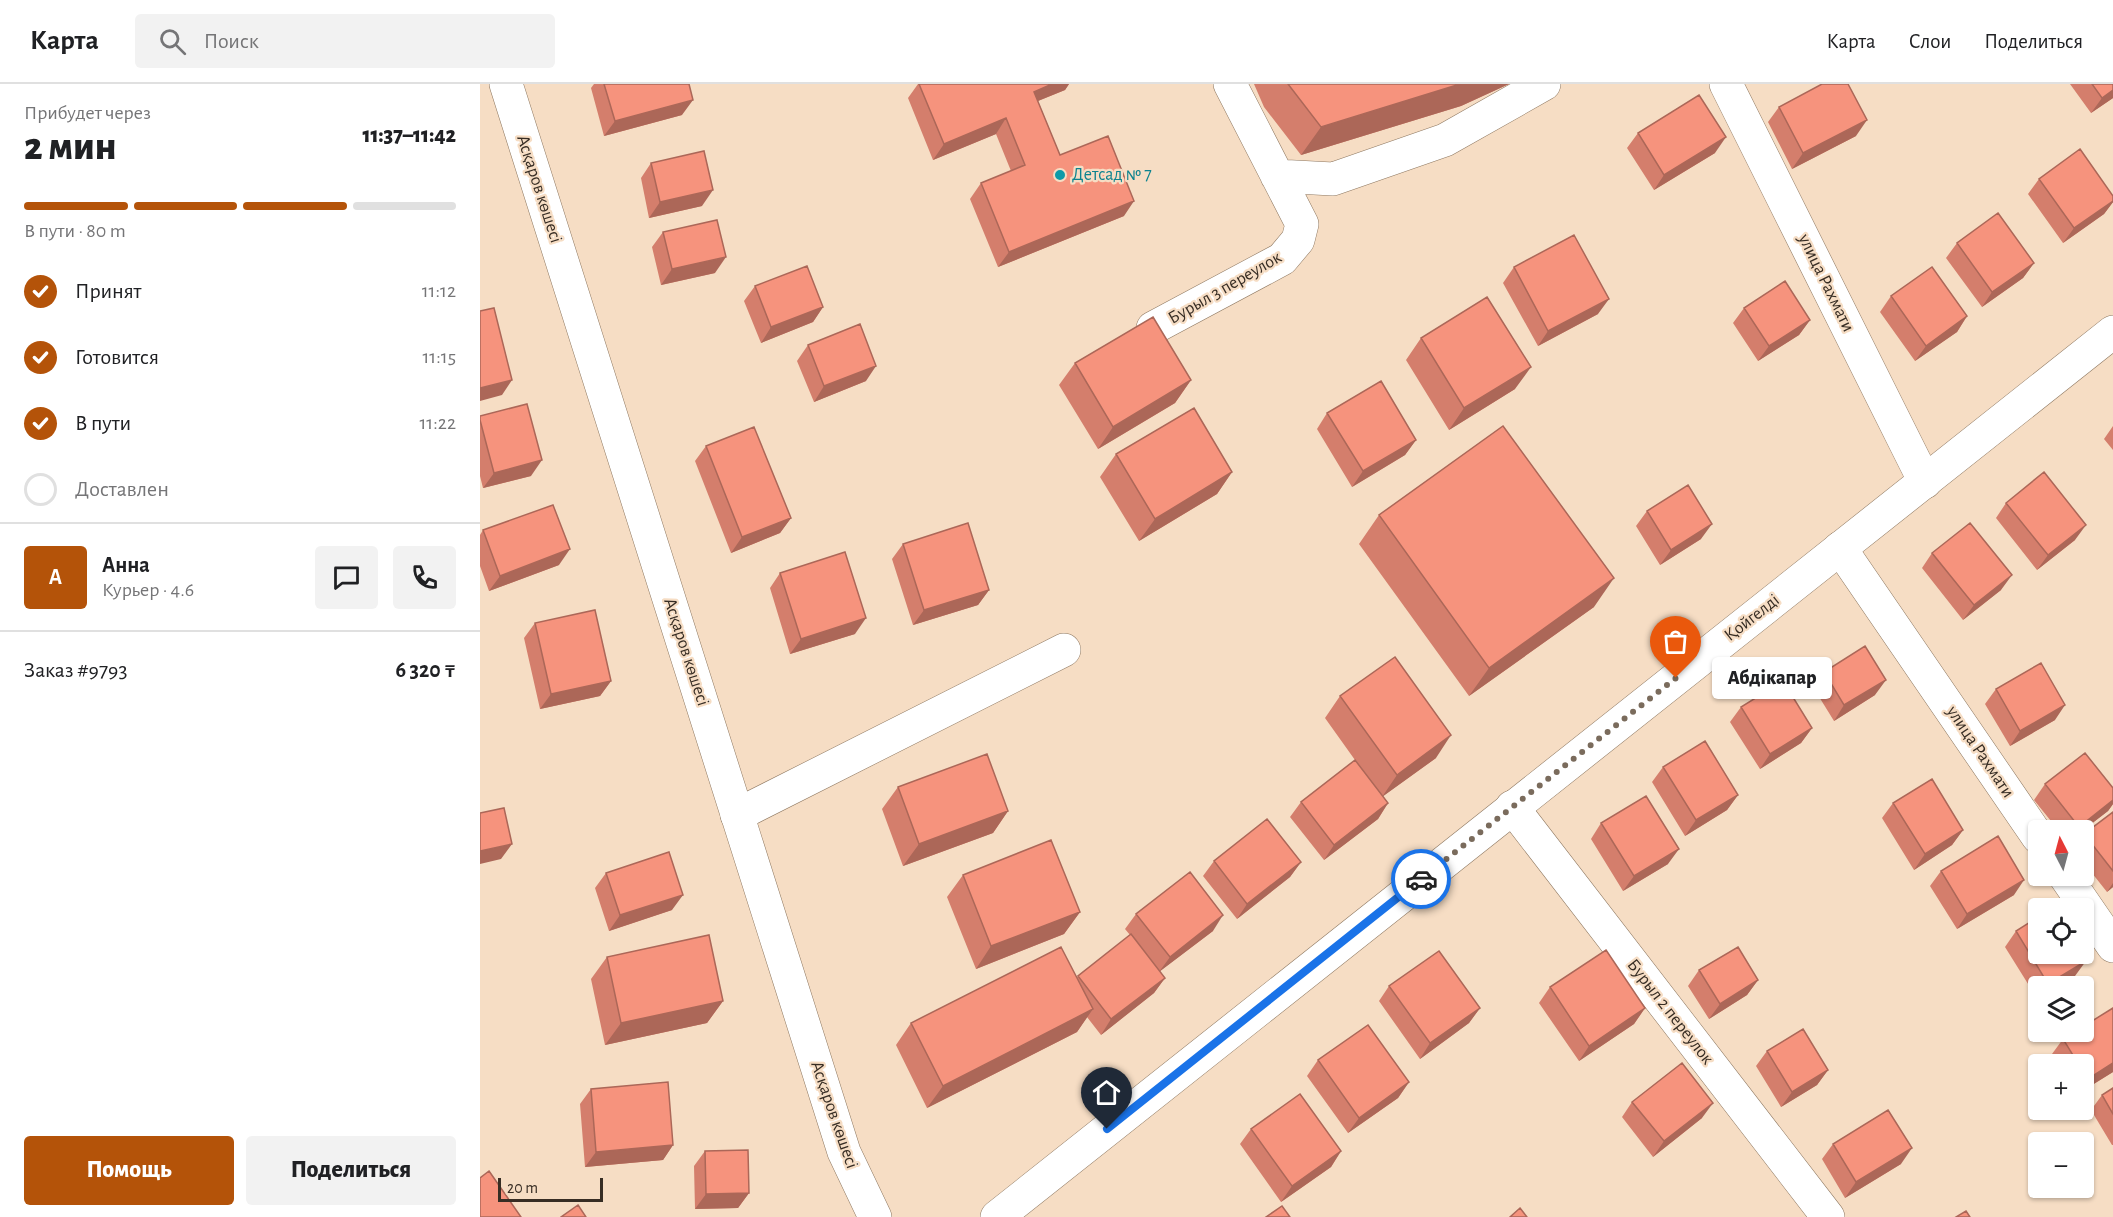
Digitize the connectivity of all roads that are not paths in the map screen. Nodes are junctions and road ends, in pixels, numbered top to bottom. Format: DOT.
graph roads {
  1 [pos="506,84"];
  2 [pos="1230,84"];
  3 [pos="1544,84"];
  4 [pos="1726,84"];
  5 [pos="1277,176"];
  6 [pos="1153,328"];
  7 [pos="2113,332"];
  8 [pos="1925,482"];
  9 [pos="1840,549"];
  10 [pos="1064,650"];
  11 [pos="1512,807"];
  12 [pos="737,815"];
  13 [pos="2028,822"];
  14 [pos="2072,886"];
  15 [pos="2113,946"];
  16 [pos="875,1217"];
  17 [pos="997,1217"];
  18 [pos="1827,1217"];
  1 -- 12 [label="street, Асқаров көшесі"];
  2 -- 5 [label="street, Бурыл 3 переулок"];
  3 -- 5 [label="street"];
  4 -- 8 [label="street, улица Рахмати"];
  5 -- 6 [label="street, Бурыл 3 переулок"];
  7 -- 8 [label="street, Қойгелді"];
  8 -- 9 [label="street, Қойгелді"];
  9 -- 11 [label="street, Қойгелді"];
  9 -- 13 [label="street, улица Рахмати"];
  10 -- 12 [label="street"];
  11 -- 17 [label="street, Қойгелді"];
  11 -- 18 [label="street, Бурыл 2 переулок"];
  12 -- 16 [label="street, Асқаров көшесі"];
  14 -- 15 [label="street"];
}
